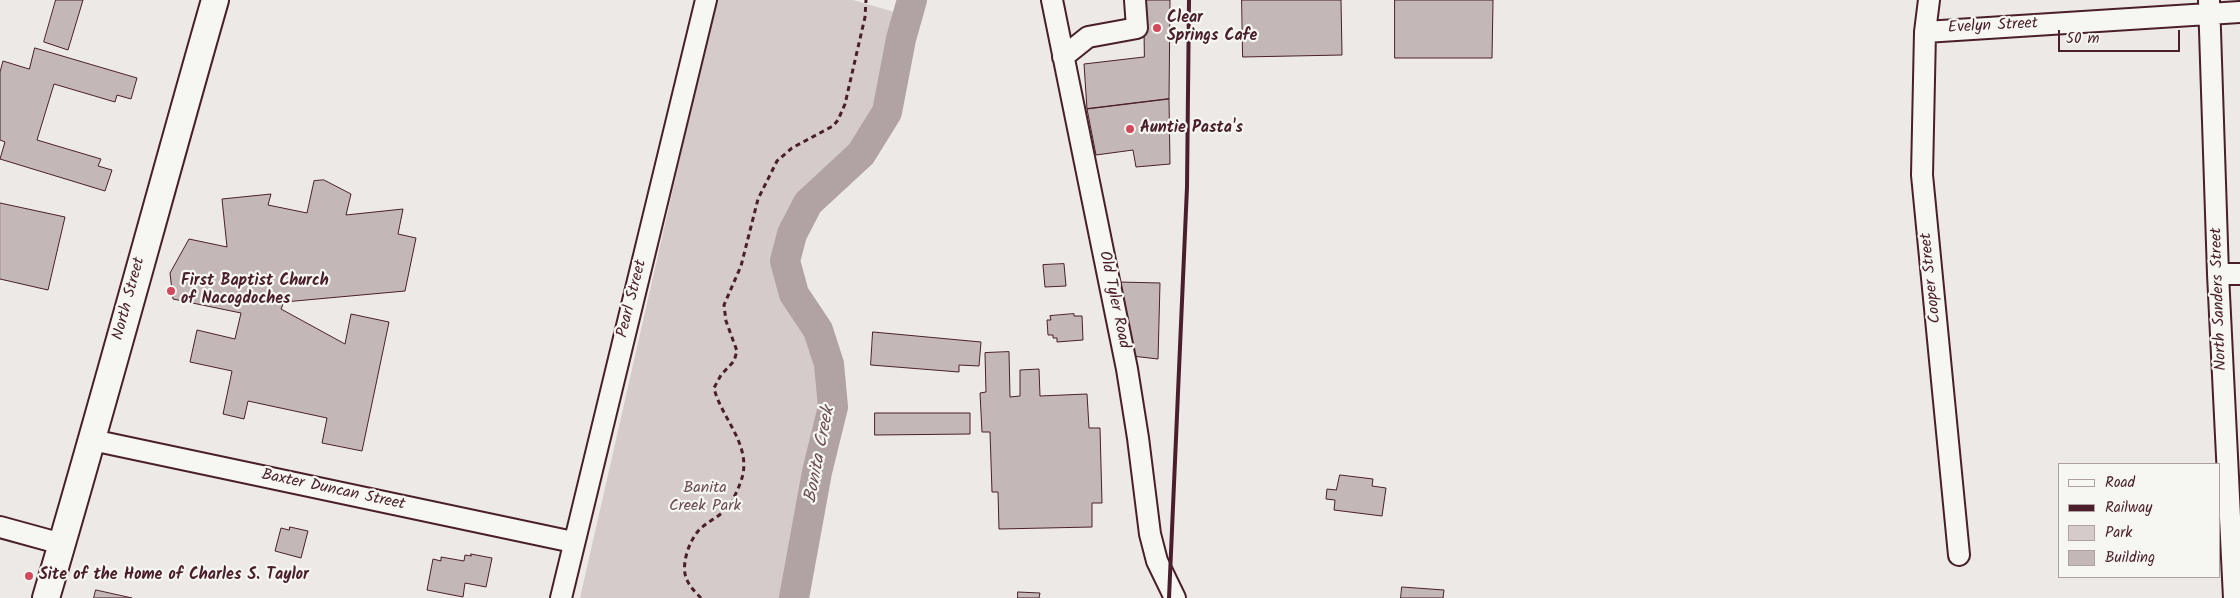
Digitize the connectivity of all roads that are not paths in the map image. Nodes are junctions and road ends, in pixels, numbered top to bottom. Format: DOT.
graph roads {
  1 [pos="215,0"];
  2 [pos="706,0"];
  3 [pos="1052,0"];
  4 [pos="1135,0"];
  5 [pos="1928,0"];
  6 [pos="2209,7"];
  7 [pos="2240,12"];
  8 [pos="1925,32"];
  9 [pos="1063,57"];
  10 [pos="2218,274"];
  11 [pos="2240,274"];
  12 [pos="92,440"];
  13 [pos="0,527"];
  14 [pos="573,542"];
  15 [pos="62,544"];
  16 [pos="1959,555"];
  17 [pos="46,598"];
  18 [pos="560,598"];
  19 [pos="1175,598"];
  20 [pos="2234,598"];
  1 -- 12 [label="main road, North Street"];
  2 -- 14 [label="street, Pearl Street"];
  3 -- 9 [label="street, Old Tyler Road"];
  4 -- 9 [label="street"];
  5 -- 8 [label="street, Cooper Street"];
  6 -- 7 [label="street, Evelyn Street"];
  6 -- 8 [label="street, Evelyn Street"];
  6 -- 10 [label="street, North Sanders Street"];
  8 -- 16 [label="street, Cooper Street"];
  9 -- 19 [label="street, Old Tyler Road"];
  10 -- 11 [label="street"];
  10 -- 20 [label="street, North Sanders Street"];
  12 -- 14 [label="street, Baxter Duncan Street"];
  12 -- 15 [label="main road, North Street"];
  13 -- 15 [label="street"];
  14 -- 18 [label="street, Pearl Street"];
  15 -- 17 [label="main road, North Street"];
}
